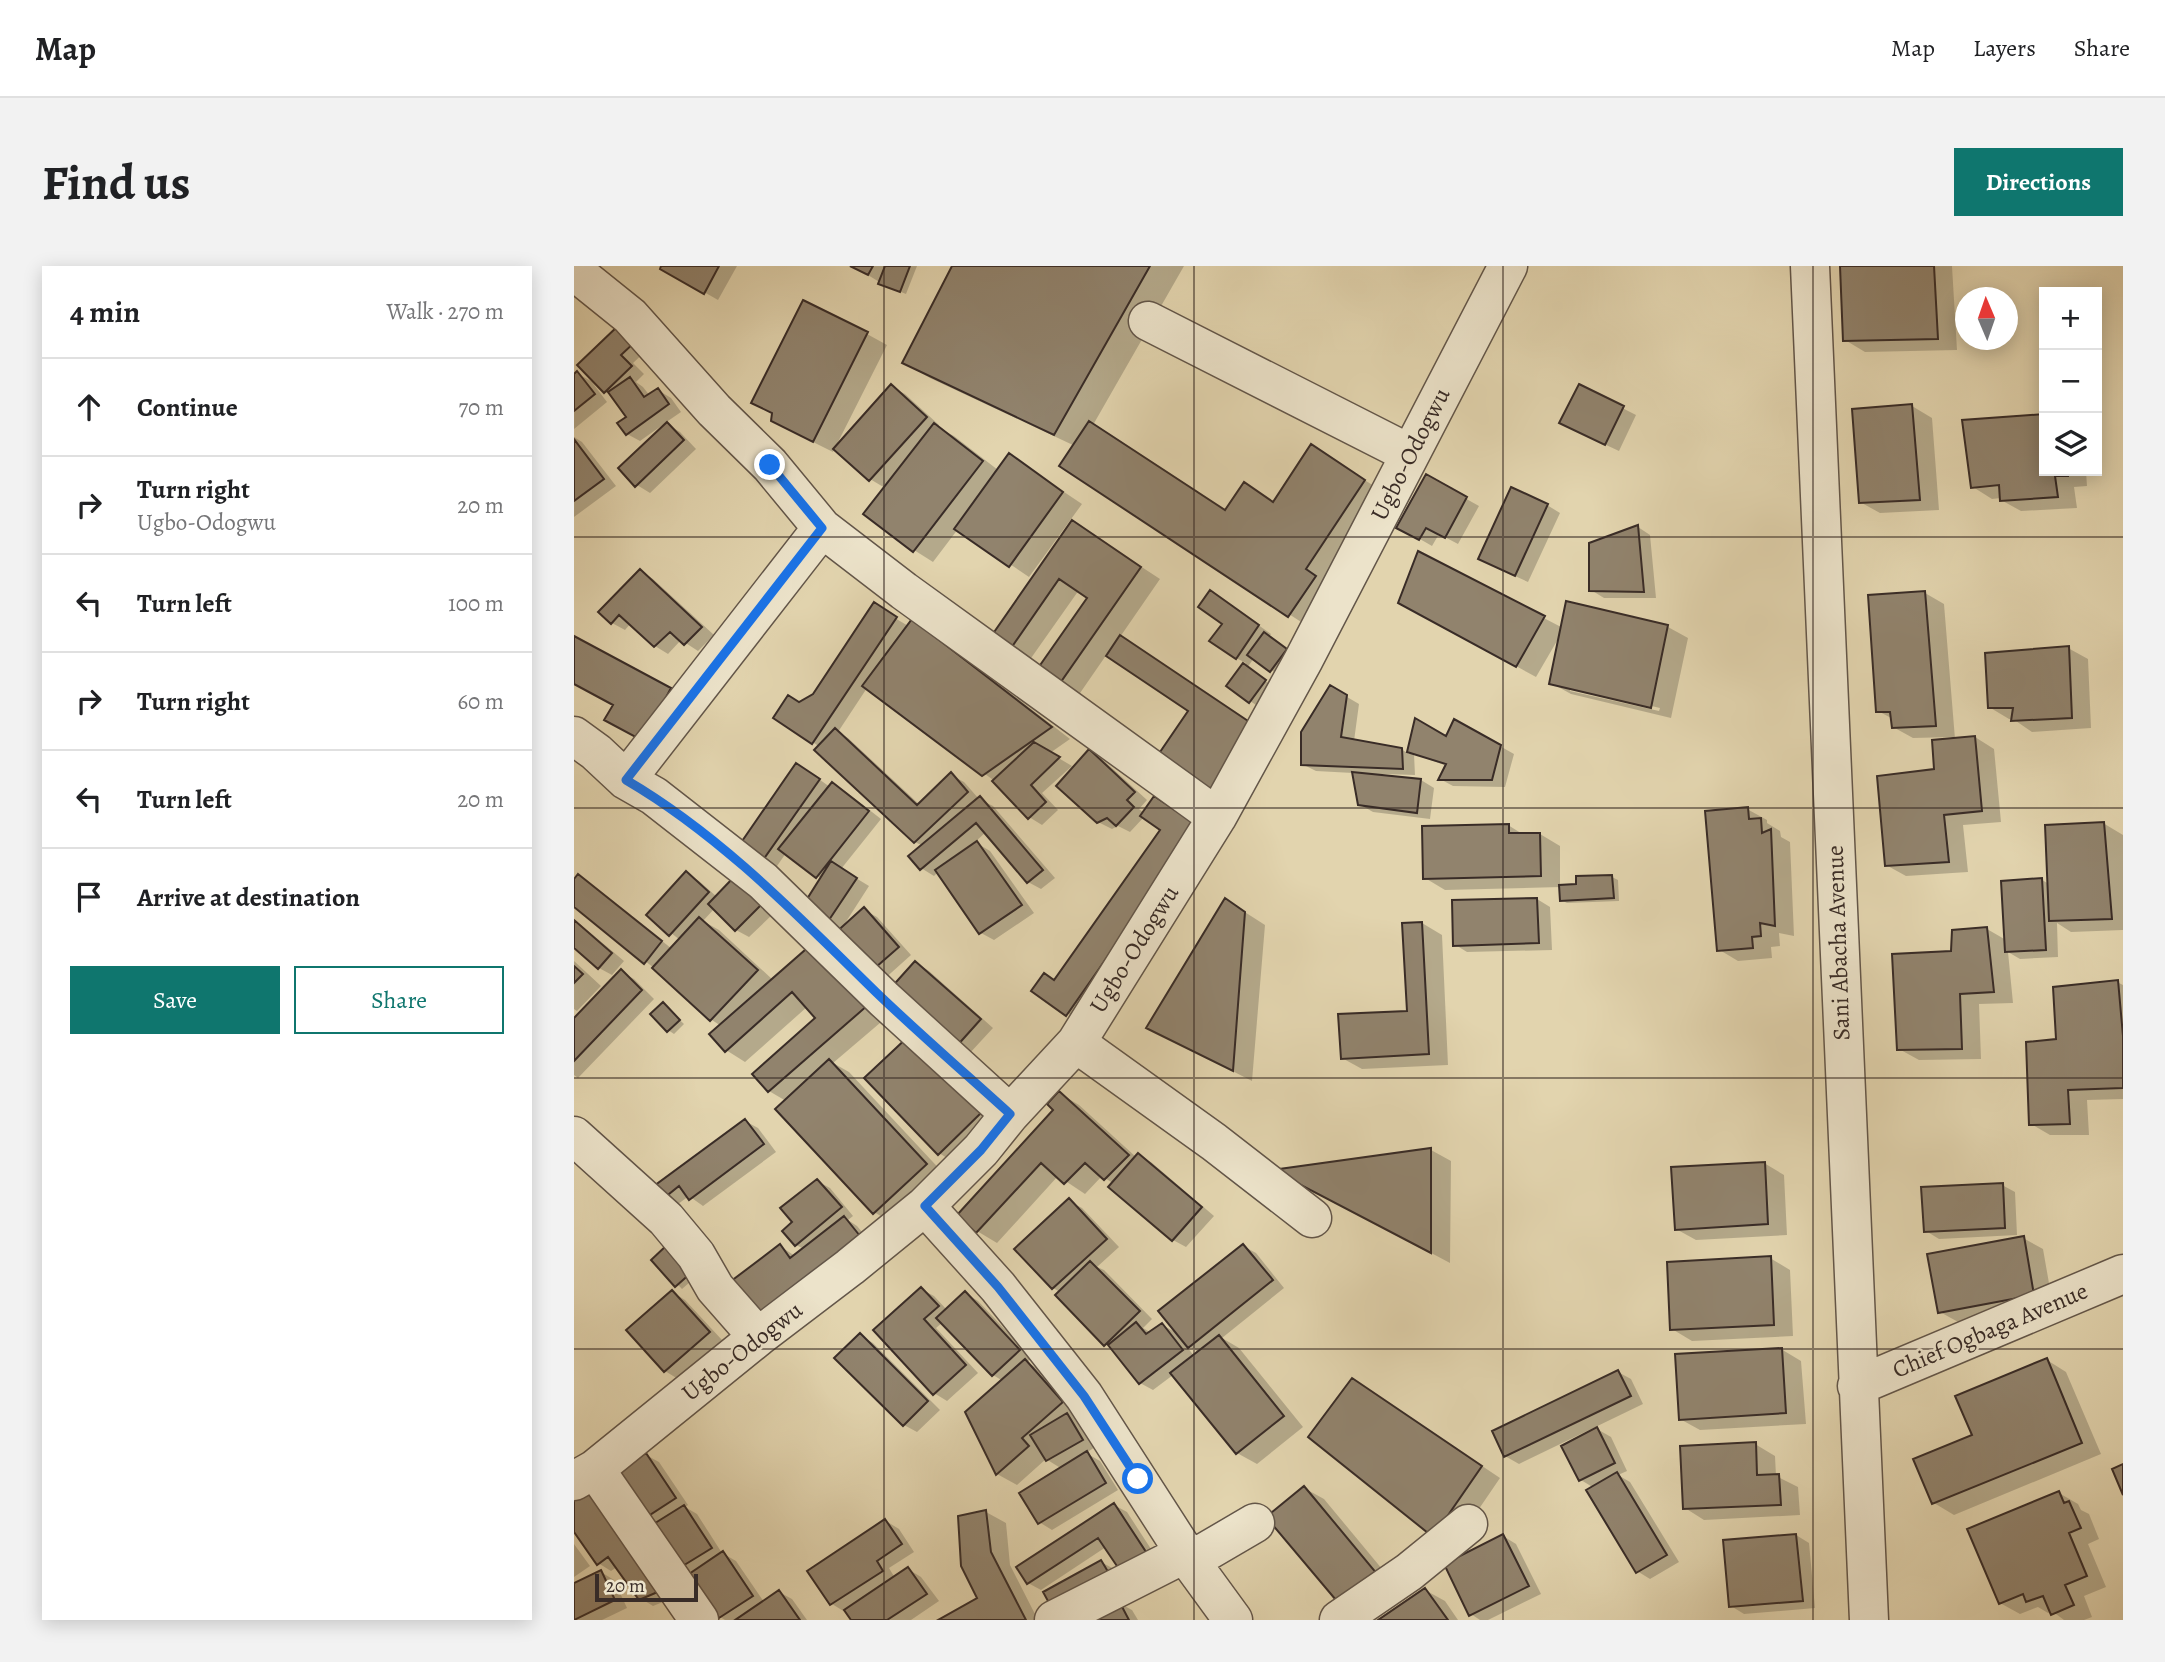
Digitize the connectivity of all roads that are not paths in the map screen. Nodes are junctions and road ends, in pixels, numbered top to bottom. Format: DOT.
graph roads {
  1 [pos="1508,266"];
  2 [pos="1810,266"];
  3 [pos="574,271"];
  4 [pos="1148,321"];
  5 [pos="1410,454"];
  6 [pos="822,528"];
  7 [pos="574,736"];
  8 [pos="626,780"];
  9 [pos="1217,817"];
  10 [pos="1076,1043"];
  11 [pos="1010,1114"];
  12 [pos="574,1136"];
  13 [pos="925,1206"];
  14 [pos="1312,1218"];
  15 [pos="2123,1274"];
  16 [pos="758,1337"];
  17 [pos="1857,1386"];
  18 [pos="584,1475"];
  19 [pos="1255,1523"];
  20 [pos="1468,1524"];
  21 [pos="1188,1557"];
  22 [pos="699,1620"];
  23 [pos="1054,1620"];
  24 [pos="1233,1620"];
  25 [pos="1339,1620"];
  26 [pos="1869,1620"];
  1 -- 5 [label="street, Ugbo-Odogwu"];
  2 -- 17 [label="street, Sani Abacha Avenue"];
  3 -- 6 [label="street"];
  4 -- 5 [label="street"];
  5 -- 9 [label="street, Ugbo-Odogwu"];
  6 -- 8 [label="street"];
  6 -- 9 [label="street"];
  7 -- 8 [label="street"];
  8 -- 11 [label="street"];
  9 -- 10 [label="street, Ugbo-Odogwu"];
  10 -- 11 [label="street, Ugbo-Odogwu"];
  10 -- 14 [label="street"];
  11 -- 13 [label="street, Ugbo-Odogwu"];
  12 -- 16 [label="street"];
  13 -- 16 [label="street, Ugbo-Odogwu"];
  13 -- 21 [label="street"];
  15 -- 17 [label="street, Chief Ogbaga Avenue"];
  16 -- 18 [label="street, Ugbo-Odogwu"];
  17 -- 26 [label="street, Sani Abacha Avenue"];
  18 -- 22 [label="street"];
  19 -- 21 [label="street"];
  20 -- 25 [label="street"];
  21 -- 23 [label="street"];
  21 -- 24 [label="street"];
}
